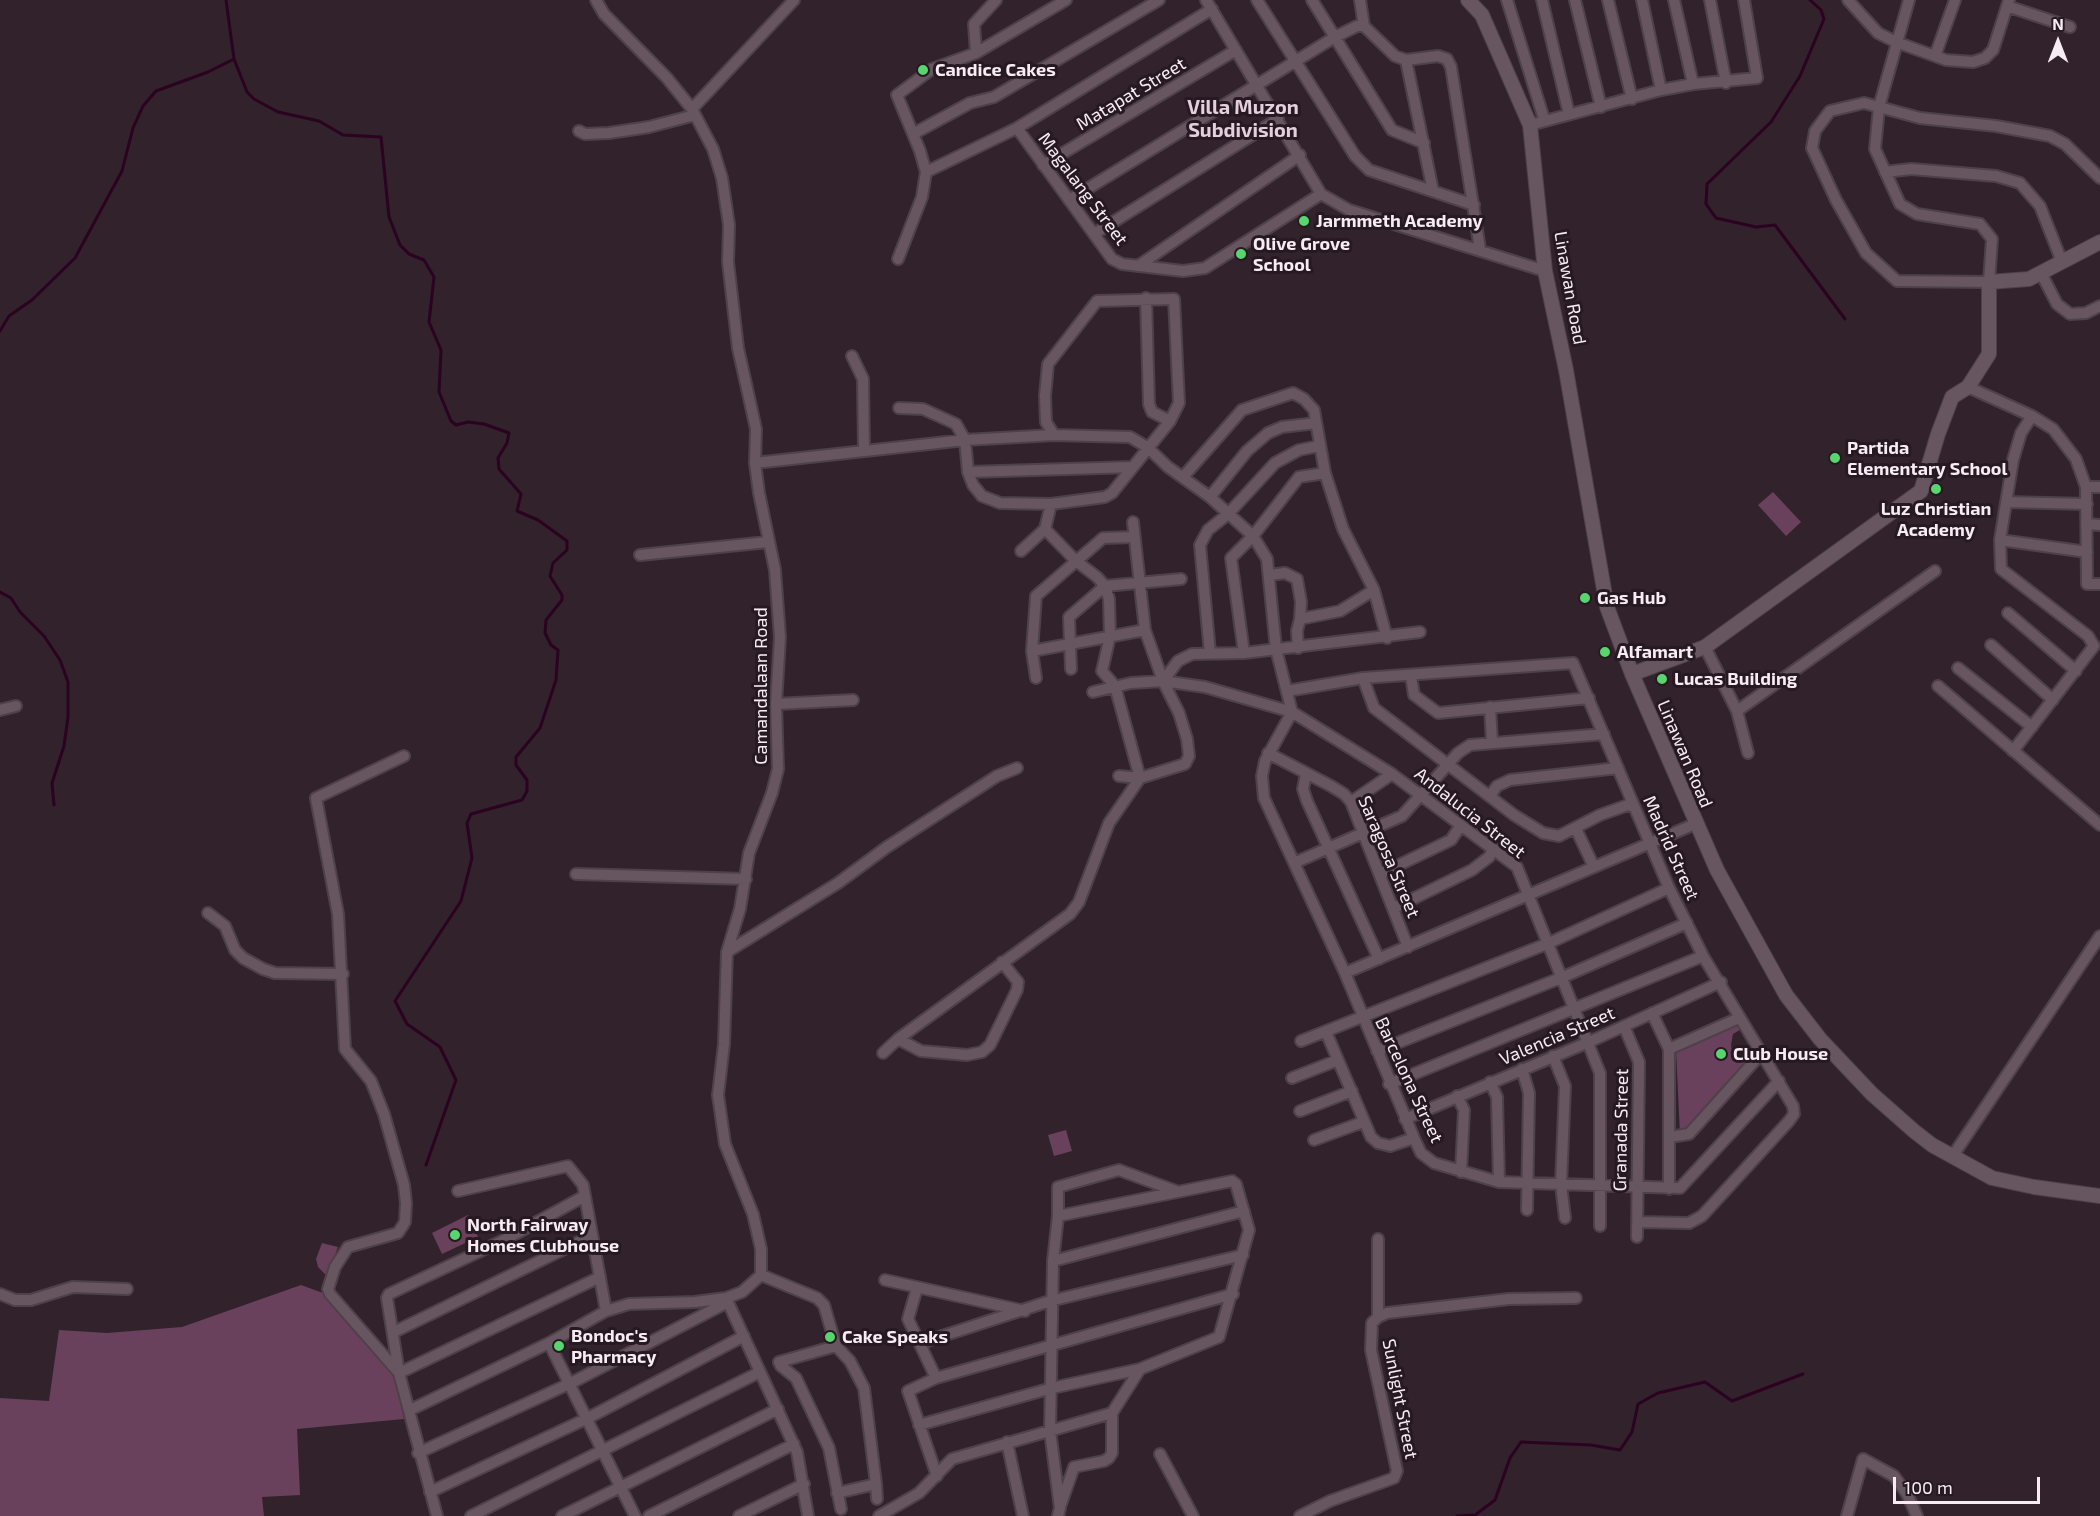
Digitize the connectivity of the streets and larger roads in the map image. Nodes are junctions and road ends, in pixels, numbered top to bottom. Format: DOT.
graph roads {
  1 [pos="596,0"];
  2 [pos="794,0"];
  3 [pos="996,0"];
  4 [pos="1066,0"];
  5 [pos="1159,0"];
  6 [pos="1257,0"];
  7 [pos="1312,0"];
  8 [pos="1359,0"];
  9 [pos="1468,0"];
  10 [pos="1507,0"];
  11 [pos="1542,0"];
  12 [pos="1575,0"];
  13 [pos="1608,0"];
  14 [pos="1642,0"];
  15 [pos="1674,0"];
  16 [pos="1710,0"];
  17 [pos="1744,0"];
  18 [pos="1848,0"];
  19 [pos="1909,0"];
  20 [pos="1955,0"];
  21 [pos="2008,3"];
  22 [pos="1209,4"];
  23 [pos="1364,26"];
  24 [pos="2070,27"];
  25 [pos="1335,37"];
  26 [pos="1896,42"];
  27 [pos="1236,50"];
  28 [pos="976,53"];
  29 [pos="1935,56"];
  30 [pos="1406,60"];
  31 [pos="1296,62"];
  32 [pos="1726,83"];
  33 [pos="1693,84"];
  34 [pos="1257,85"];
  35 [pos="1661,90"];
  36 [pos="1632,99"];
  37 [pos="1601,107"];
  38 [pos="1880,107"];
  39 [pos="693,112"];
  40 [pos="1569,114"];
  41 [pos="1278,119"];
  42 [pos="1537,122"];
  43 [pos="1017,128"];
  44 [pos="579,131"];
  45 [pos="913,134"];
  46 [pos="1424,143"];
  47 [pos="1300,155"];
  48 [pos="1043,165"];
  49 [pos="926,172"];
  50 [pos="1885,172"];
  51 [pos="2100,178"];
  52 [pos="1433,191"];
  53 [pos="1321,194"];
  54 [pos="1069,200"];
  55 [pos="1474,205"];
  56 [pos="1094,234"];
  57 [pos="2100,242"];
  58 [pos="1480,249"];
  59 [pos="898,260"];
  60 [pos="2062,262"];
  61 [pos="1138,266"];
  62 [pos="1545,271"];
  63 [pos="2041,273"];
  64 [pos="1989,282"];
  65 [pos="1146,298"];
  66 [pos="2100,306"];
  67 [pos="852,356"];
  68 [pos="1968,387"];
  69 [pos="899,408"];
  70 [pos="2032,416"];
  71 [pos="1170,421"];
  72 [pos="1316,423"];
  73 [pos="1054,435"];
  74 [pos="965,440"];
  75 [pos="1319,446"];
  76 [pos="1147,447"];
  77 [pos="864,450"];
  78 [pos="755,463"];
  79 [pos="1133,467"];
  80 [pos="968,472"];
  81 [pos="1325,472"];
  82 [pos="1183,477"];
  83 [pos="2086,487"];
  84 [pos="2100,487"];
  85 [pos="1210,497"];
  86 [pos="2006,502"];
  87 [pos="1051,504"];
  88 [pos="2087,504"];
  89 [pos="1228,514"];
  90 [pos="1133,522"];
  91 [pos="2088,524"];
  92 [pos="2100,525"];
  93 [pos="1045,529"];
  94 [pos="1253,536"];
  95 [pos="1134,537"];
  96 [pos="2000,540"];
  97 [pos="768,543"];
  98 [pos="1021,551"];
  99 [pos="2087,552"];
  100 [pos="640,555"];
  101 [pos="1076,561"];
  102 [pos="1935,571"];
  103 [pos="1270,575"];
  104 [pos="1180,579"];
  105 [pos="1138,581"];
  106 [pos="2100,584"];
  107 [pos="1105,586"];
  108 [pos="1374,590"];
  109 [pos="2008,613"];
  110 [pos="1300,620"];
  111 [pos="1145,630"];
  112 [pos="1420,632"];
  113 [pos="1110,636"];
  114 [pos="1387,638"];
  115 [pos="1070,644"];
  116 [pos="1991,645"];
  117 [pos="1705,647"];
  118 [pos="1298,648"];
  119 [pos="1276,649"];
  120 [pos="1032,651"];
  121 [pos="1210,653"];
  122 [pos="1244,653"];
  123 [pos="1958,668"];
  124 [pos="1071,669"];
  125 [pos="2076,671"];
  126 [pos="1632,674"];
  127 [pos="1411,676"];
  128 [pos="1036,678"];
  129 [pos="1363,678"];
  130 [pos="1162,681"];
  131 [pos="1115,686"];
  132 [pos="1938,686"];
  133 [pos="1287,691"];
  134 [pos="1093,692"];
  135 [pos="1589,698"];
  136 [pos="853,700"];
  137 [pos="2053,700"];
  138 [pos="776,704"];
  139 [pos="16,706"];
  140 [pos="1490,707"];
  141 [pos="0,710"];
  142 [pos="1737,711"];
  143 [pos="1292,712"];
  144 [pos="2032,727"];
  145 [pos="1604,734"];
  146 [pos="1492,742"];
  147 [pos="2013,751"];
  148 [pos="1268,753"];
  149 [pos="1748,753"];
  150 [pos="404,756"];
  151 [pos="1448,764"];
  152 [pos="1017,768"];
  153 [pos="1618,768"];
  154 [pos="1306,774"];
  155 [pos="1392,774"];
  156 [pos="1119,776"];
  157 [pos="1140,778"];
  158 [pos="1422,795"];
  159 [pos="1490,796"];
  160 [pos="1351,802"];
  161 [pos="1634,807"];
  162 [pos="1695,824"];
  163 [pos="1461,825"];
  164 [pos="2100,825"];
  165 [pos="1576,829"];
  166 [pos="1362,835"];
  167 [pos="1650,843"];
  168 [pos="1327,848"];
  169 [pos="1494,849"];
  170 [pos="1294,863"];
  171 [pos="1594,867"];
  172 [pos="576,874"];
  173 [pos="1380,874"];
  174 [pos="746,879"];
  175 [pos="1669,888"];
  176 [pos="1530,897"];
  177 [pos="1394,909"];
  178 [pos="208,913"];
  179 [pos="1687,923"];
  180 [pos="2100,936"];
  181 [pos="1549,944"];
  182 [pos="1408,947"];
  183 [pos="727,952"];
  184 [pos="1703,956"];
  185 [pos="1379,959"];
  186 [pos="1002,962"];
  187 [pos="1345,973"];
  188 [pos="343,974"];
  189 [pos="1563,977"];
  190 [pos="1721,982"];
  191 [pos="1575,1006"];
  192 [pos="1652,1013"];
  193 [pos="1739,1018"];
  194 [pos="1363,1019"];
  195 [pos="1624,1026"];
  196 [pos="1326,1032"];
  197 [pos="898,1039"];
  198 [pos="1301,1041"];
  199 [pos="1589,1042"];
  200 [pos="1669,1049"];
  201 [pos="1377,1051"];
  202 [pos="1760,1051"];
  203 [pos="883,1053"];
  204 [pos="1553,1056"];
  205 [pos="1338,1060"];
  206 [pos="1522,1069"];
  207 [pos="1292,1078"];
  208 [pos="1779,1081"];
  209 [pos="1490,1082"];
  210 [pos="1389,1083"];
  211 [pos="1352,1091"];
  212 [pos="1457,1096"];
  213 [pos="1300,1111"];
  214 [pos="1405,1119"];
  215 [pos="1364,1122"];
  216 [pos="1670,1137"];
  217 [pos="1414,1138"];
  218 [pos="1314,1140"];
  219 [pos="1952,1156"];
  220 [pos="1461,1172"];
  221 [pos="1499,1182"];
  222 [pos="1529,1185"];
  223 [pos="1561,1185"];
  224 [pos="1636,1186"];
  225 [pos="1600,1187"];
  226 [pos="1669,1189"];
  227 [pos="458,1191"];
  228 [pos="1177,1192"];
  229 [pos="2100,1196"];
  230 [pos="583,1197"];
  231 [pos="1527,1210"];
  232 [pos="1244,1211"];
  233 [pos="1058,1216"];
  234 [pos="1564,1218"];
  235 [pos="1638,1222"];
  236 [pos="1600,1226"];
  237 [pos="591,1236"];
  238 [pos="1637,1237"];
  239 [pos="1378,1239"];
  240 [pos="1243,1255"];
  241 [pos="1053,1261"];
  242 [pos="761,1275"];
  243 [pos="600,1277"];
  244 [pos="885,1280"];
  245 [pos="917,1288"];
  246 [pos="127,1289"];
  247 [pos="0,1294"];
  248 [pos="1233,1294"];
  249 [pos="1576,1298"];
  250 [pos="727,1300"];
  251 [pos="1050,1301"];
  252 [pos="606,1311"];
  253 [pos="1025,1311"];
  254 [pos="1378,1317"];
  255 [pos="394,1332"];
  256 [pos="744,1336"];
  257 [pos="549,1343"];
  258 [pos="921,1344"];
  259 [pos="836,1346"];
  260 [pos="1050,1346"];
  261 [pos="1140,1369"];
  262 [pos="760,1372"];
  263 [pos="399,1373"];
  264 [pos="936,1378"];
  265 [pos="571,1383"];
  266 [pos="1052,1388"];
  267 [pos="778,1409"];
  268 [pos="410,1410"];
  269 [pos="1112,1413"];
  270 [pos="588,1418"];
  271 [pos="919,1425"];
  272 [pos="1050,1431"];
  273 [pos="1007,1442"];
  274 [pos="794,1444"];
  275 [pos="603,1450"];
  276 [pos="418,1453"];
  277 [pos="1160,1454"];
  278 [pos="937,1476"];
  279 [pos="804,1484"];
  280 [pos="876,1484"];
  281 [pos="621,1487"];
  282 [pos="430,1492"];
  283 [pos="837,1493"];
  284 [pos="877,1499"];
  285 [pos="841,1509"];
  286 [pos="1059,1512"];
  287 [pos="437,1516"];
  288 [pos="471,1516"];
  289 [pos="562,1516"];
  290 [pos="635,1516"];
  291 [pos="649,1516"];
  292 [pos="739,1516"];
  293 [pos="808,1516"];
  294 [pos="879,1516"];
  295 [pos="1023,1516"];
  296 [pos="1193,1516"];
  297 [pos="1300,1516"];
  298 [pos="1847,1516"];
  299 [pos="1917,1516"];
  1 -- 39 [label="street, Camandalaan Road"];
  2 -- 39 [label="street"];
  3 -- 28 [label="street"];
  4 -- 28 [label="street"];
  5 -- 45 [label="street"];
  6 -- 31 [label="street"];
  7 -- 25 [label="street"];
  8 -- 23 [label="street"];
  9 -- 42 [label="street, Linawan Road"];
  10 -- 42 [label="street"];
  11 -- 40 [label="street"];
  12 -- 37 [label="street"];
  13 -- 36 [label="street"];
  14 -- 35 [label="street"];
  15 -- 33 [label="street"];
  16 -- 32 [label="street"];
  17 -- 32 [label="street"];
  18 -- 26 [label="street"];
  19 -- 26 [label="street"];
  20 -- 29 [label="street"];
  21 -- 24 [label="street"];
  21 -- 29 [label="street"];
  22 -- 27 [label="street"];
  22 -- 43 [label="street"];
  23 -- 25 [label="street"];
  23 -- 30 [label="street"];
  25 -- 31 [label="street"];
  25 -- 46 [label="street"];
  26 -- 29 [label="street"];
  26 -- 38 [label="street"];
  27 -- 34 [label="street"];
  27 -- 48 [label="street, Matapat Street"];
  28 -- 45 [label="street"];
  30 -- 46 [label="street"];
  30 -- 55 [label="street"];
  31 -- 34 [label="street"];
  31 -- 52 [label="street"];
  32 -- 33 [label="street"];
  33 -- 35 [label="street"];
  34 -- 41 [label="street"];
  34 -- 54 [label="street"];
  35 -- 36 [label="street"];
  36 -- 37 [label="street"];
  37 -- 40 [label="street"];
  38 -- 50 [label="street"];
  38 -- 51 [label="street"];
  38 -- 64 [label="street"];
  39 -- 44 [label="street"];
  39 -- 78 [label="street, Camandalaan Road"];
  40 -- 42 [label="street"];
  41 -- 47 [label="street"];
  41 -- 56 [label="street"];
  42 -- 62 [label="street, Linawan Road"];
  43 -- 48 [label="street, Magalang Street"];
  43 -- 49 [label="street"];
  45 -- 49 [label="street"];
  46 -- 52 [label="street"];
  47 -- 53 [label="street"];
  47 -- 61 [label="street"];
  48 -- 54 [label="street, Magalang Street"];
  49 -- 59 [label="street"];
  50 -- 60 [label="street"];
  50 -- 64 [label="street"];
  52 -- 55 [label="street"];
  53 -- 58 [label="street"];
  53 -- 61 [label="street, Magalang Street"];
  54 -- 56 [label="street, Magalang Street"];
  55 -- 58 [label="street"];
  56 -- 61 [label="street, Magalang Street"];
  57 -- 60 [label="street"];
  58 -- 62 [label="street"];
  60 -- 63 [label="street"];
  62 -- 126 [label="street, Linawan Road"];
  63 -- 64 [label="street"];
  63 -- 66 [label="street"];
  64 -- 68 [label="street"];
  65 -- 71 [label="street"];
  65 -- 71 [label="street"];
  65 -- 73 [label="street"];
  67 -- 77 [label="street"];
  68 -- 70 [label="street"];
  68 -- 117 [label="street"];
  69 -- 74 [label="street"];
  70 -- 83 [label="street"];
  70 -- 86 [label="street"];
  71 -- 76 [label="street"];
  72 -- 75 [label="street"];
  72 -- 82 [label="street"];
  72 -- 85 [label="street"];
  73 -- 74 [label="street"];
  73 -- 76 [label="street"];
  74 -- 77 [label="street"];
  74 -- 80 [label="street"];
  75 -- 81 [label="street"];
  75 -- 89 [label="street"];
  76 -- 79 [label="street"];
  76 -- 82 [label="street"];
  77 -- 78 [label="street"];
  78 -- 97 [label="street, Camandalaan Road"];
  79 -- 80 [label="street"];
  79 -- 87 [label="street"];
  80 -- 87 [label="street"];
  81 -- 94 [label="street"];
  81 -- 108 [label="street"];
  82 -- 85 [label="street"];
  83 -- 84 [label="street"];
  83 -- 88 [label="street"];
  85 -- 89 [label="street"];
  86 -- 88 [label="street"];
  86 -- 96 [label="street"];
  87 -- 93 [label="street"];
  88 -- 91 [label="street"];
  89 -- 94 [label="street"];
  89 -- 121 [label="street"];
  90 -- 95 [label="street"];
  91 -- 92 [label="street"];
  91 -- 99 [label="street"];
  93 -- 98 [label="street"];
  93 -- 101 [label="street"];
  94 -- 103 [label="street"];
  94 -- 122 [label="street"];
  95 -- 101 [label="street"];
  95 -- 105 [label="street"];
  96 -- 99 [label="street"];
  96 -- 125 [label="street"];
  97 -- 100 [label="street"];
  97 -- 138 [label="street, Camandalaan Road"];
  99 -- 106 [label="street"];
  101 -- 107 [label="street"];
  101 -- 120 [label="street"];
  102 -- 142 [label="street"];
  103 -- 110 [label="street"];
  103 -- 119 [label="street"];
  104 -- 105 [label="street"];
  105 -- 107 [label="street"];
  105 -- 111 [label="street"];
  107 -- 113 [label="street"];
  107 -- 115 [label="street"];
  108 -- 110 [label="street"];
  108 -- 114 [label="street"];
  109 -- 125 [label="street"];
  110 -- 118 [label="street"];
  111 -- 113 [label="street"];
  111 -- 130 [label="street"];
  112 -- 114 [label="street"];
  113 -- 115 [label="street"];
  113 -- 131 [label="street"];
  114 -- 118 [label="street"];
  115 -- 120 [label="street"];
  115 -- 124 [label="street"];
  116 -- 137 [label="street"];
  117 -- 126 [label="street"];
  117 -- 142 [label="street"];
  118 -- 119 [label="street"];
  119 -- 122 [label="street"];
  119 -- 133 [label="street"];
  120 -- 128 [label="street"];
  121 -- 122 [label="street"];
  121 -- 130 [label="street"];
  123 -- 144 [label="street"];
  125 -- 137 [label="street"];
  126 -- 162 [label="street, Linawan Road"];
  127 -- 129 [label="street, Madrid Street"];
  127 -- 135 [label="street, Madrid Street"];
  127 -- 140 [label="street"];
  129 -- 133 [label="street, Madrid Street"];
  129 -- 151 [label="street"];
  130 -- 131 [label="street, Andalucia Street"];
  130 -- 143 [label="street, Andalucia Street"];
  130 -- 157 [label="street"];
  131 -- 134 [label="street, Andalucia Street"];
  131 -- 157 [label="street"];
  132 -- 147 [label="street"];
  133 -- 143 [label="street"];
  135 -- 140 [label="street"];
  135 -- 145 [label="street, Madrid Street"];
  136 -- 138 [label="street"];
  137 -- 144 [label="street"];
  138 -- 174 [label="street, Camandalaan Road"];
  139 -- 141 [label="street"];
  140 -- 146 [label="street"];
  142 -- 149 [label="street"];
  143 -- 148 [label="street, Barcelona Street"];
  143 -- 155 [label="street, Andalucia Street"];
  144 -- 147 [label="street"];
  145 -- 146 [label="street"];
  145 -- 153 [label="street, Madrid Street"];
  146 -- 151 [label="street"];
  147 -- 164 [label="street"];
  148 -- 154 [label="street, Saragosa Street"];
  148 -- 170 [label="street, Barcelona Street"];
  150 -- 188 [label="street"];
  151 -- 158 [label="street"];
  151 -- 159 [label="street"];
  152 -- 183 [label="street"];
  153 -- 159 [label="street"];
  153 -- 161 [label="street, Madrid Street"];
  154 -- 160 [label="street, Saragosa Street"];
  154 -- 168 [label="street"];
  155 -- 158 [label="street, Andalucia Street"];
  155 -- 160 [label="street"];
  156 -- 157 [label="street"];
  157 -- 186 [label="street"];
  158 -- 163 [label="street, Andalucia Street"];
  158 -- 166 [label="street"];
  159 -- 165 [label="street"];
  160 -- 166 [label="street, Saragosa Street"];
  161 -- 165 [label="street"];
  161 -- 167 [label="street, Madrid Street"];
  162 -- 167 [label="street"];
  162 -- 219 [label="street, Linawan Road"];
  163 -- 169 [label="street, Andalucia Street"];
  163 -- 173 [label="street"];
  165 -- 171 [label="street"];
  166 -- 168 [label="street"];
  166 -- 173 [label="street, Saragosa Street"];
  167 -- 171 [label="street"];
  167 -- 175 [label="street, Madrid Street"];
  168 -- 170 [label="street"];
  168 -- 185 [label="street"];
  169 -- 176 [label="street, Andalucia Street"];
  169 -- 177 [label="street"];
  170 -- 187 [label="street, Barcelona Street"];
  171 -- 176 [label="street"];
  172 -- 174 [label="street"];
  173 -- 177 [label="street, Saragosa Street"];
  174 -- 183 [label="street, Camandalaan Road"];
  175 -- 179 [label="street, Madrid Street"];
  175 -- 181 [label="street"];
  176 -- 181 [label="street, Andalucia Street"];
  176 -- 182 [label="street"];
  177 -- 182 [label="street, Saragosa Street"];
  178 -- 188 [label="street"];
  179 -- 184 [label="street, Madrid Street"];
  179 -- 189 [label="street"];
  180 -- 219 [label="street"];
  181 -- 189 [label="street, Andalucia Street"];
  181 -- 194 [label="street"];
  182 -- 185 [label="street"];
  183 -- 242 [label="street, Camandalaan Road"];
  184 -- 190 [label="street, Madrid Street"];
  184 -- 191 [label="street"];
  185 -- 187 [label="street"];
  186 -- 197 [label="street"];
  186 -- 197 [label="street"];
  187 -- 194 [label="street, Barcelona Street"];
  188 -- 263 [label="street"];
  189 -- 191 [label="street, Andalucia Street"];
  189 -- 201 [label="street"];
  190 -- 192 [label="street, Valencia Street"];
  190 -- 193 [label="street, Madrid Street"];
  191 -- 199 [label="street, Andalucia Street"];
  191 -- 210 [label="street"];
  192 -- 195 [label="street, Valencia Street"];
  192 -- 200 [label="street"];
  193 -- 200 [label="street"];
  193 -- 202 [label="street, Madrid Street"];
  194 -- 196 [label="street"];
  194 -- 201 [label="street, Barcelona Street"];
  195 -- 199 [label="street, Valencia Street"];
  195 -- 224 [label="street, Granada Street"];
  196 -- 198 [label="street"];
  196 -- 205 [label="street"];
  197 -- 203 [label="street"];
  199 -- 204 [label="street, Valencia Street"];
  199 -- 225 [label="street, Andalucia Street"];
  200 -- 216 [label="street"];
  201 -- 210 [label="street, Barcelona Street"];
  202 -- 208 [label="street, Madrid Street"];
  202 -- 216 [label="street"];
  204 -- 206 [label="street, Valencia Street"];
  204 -- 223 [label="street"];
  205 -- 207 [label="street"];
  205 -- 211 [label="street"];
  206 -- 209 [label="street, Valencia Street"];
  206 -- 222 [label="street"];
  208 -- 226 [label="street"];
  208 -- 235 [label="street, Madrid Street"];
  209 -- 212 [label="street, Valencia Street"];
  209 -- 221 [label="street"];
  210 -- 214 [label="street, Barcelona Street"];
  211 -- 213 [label="street"];
  211 -- 215 [label="street"];
  212 -- 214 [label="street, Valencia Street"];
  212 -- 220 [label="street"];
  214 -- 217 [label="street, Barcelona Street"];
  215 -- 217 [label="street"];
  215 -- 218 [label="street"];
  216 -- 226 [label="street"];
  217 -- 220 [label="street, Barcelona Street"];
  219 -- 229 [label="street, Linawan Road"];
  220 -- 221 [label="street, Barcelona Street"];
  221 -- 222 [label="street, Barcelona Street"];
  222 -- 223 [label="street, Barcelona Street"];
  222 -- 231 [label="street"];
  223 -- 225 [label="street, Barcelona Street"];
  223 -- 234 [label="street"];
  224 -- 225 [label="street, Barcelona Street"];
  224 -- 226 [label="street, Barcelona Street"];
  224 -- 235 [label="street, Granada Street"];
  225 -- 236 [label="street, Andalucia Street"];
  227 -- 230 [label="street"];
  228 -- 232 [label="street"];
  228 -- 233 [label="street"];
  228 -- 233 [label="street"];
  230 -- 237 [label="street"];
  230 -- 255 [label="street"];
  232 -- 240 [label="street"];
  232 -- 241 [label="street"];
  233 -- 241 [label="street"];
  235 -- 238 [label="street, Granada Street"];
  237 -- 243 [label="street"];
  237 -- 255 [label="street"];
  239 -- 254 [label="street"];
  240 -- 248 [label="street"];
  240 -- 251 [label="street"];
  241 -- 251 [label="street"];
  242 -- 250 [label="street"];
  242 -- 259 [label="street"];
  243 -- 252 [label="street"];
  243 -- 263 [label="street"];
  244 -- 245 [label="street"];
  245 -- 253 [label="street"];
  245 -- 258 [label="street"];
  246 -- 247 [label="street"];
  248 -- 260 [label="street"];
  248 -- 261 [label="street"];
  249 -- 254 [label="street, Sunlight Street"];
  250 -- 252 [label="street"];
  250 -- 256 [label="street"];
  250 -- 265 [label="street"];
  251 -- 253 [label="street"];
  251 -- 260 [label="street"];
  252 -- 257 [label="street"];
  253 -- 258 [label="street"];
  254 -- 297 [label="street, Sunlight Street"];
  255 -- 263 [label="street"];
  256 -- 262 [label="street"];
  256 -- 270 [label="street"];
  257 -- 265 [label="street"];
  257 -- 268 [label="street"];
  258 -- 264 [label="street"];
  259 -- 280 [label="street"];
  259 -- 283 [label="street"];
  260 -- 264 [label="street"];
  260 -- 266 [label="street"];
  261 -- 266 [label="street"];
  261 -- 269 [label="street"];
  262 -- 267 [label="street"];
  262 -- 275 [label="street"];
  263 -- 268 [label="street"];
  264 -- 271 [label="street"];
  265 -- 270 [label="street"];
  265 -- 276 [label="street"];
  266 -- 271 [label="street"];
  266 -- 272 [label="street"];
  267 -- 274 [label="street"];
  267 -- 281 [label="street"];
  268 -- 276 [label="street"];
  269 -- 272 [label="street"];
  269 -- 286 [label="street"];
  270 -- 275 [label="street"];
  270 -- 282 [label="street"];
  271 -- 278 [label="street"];
  272 -- 273 [label="street"];
  272 -- 286 [label="street"];
  273 -- 278 [label="street"];
  273 -- 295 [label="street"];
  274 -- 279 [label="street"];
  274 -- 291 [label="street"];
  275 -- 281 [label="street"];
  275 -- 288 [label="street"];
  276 -- 282 [label="street"];
  277 -- 296 [label="street"];
  278 -- 294 [label="street"];
  279 -- 292 [label="street"];
  279 -- 293 [label="street"];
  280 -- 283 [label="street"];
  280 -- 284 [label="street"];
  281 -- 289 [label="street"];
  281 -- 290 [label="street"];
  282 -- 287 [label="street"];
  283 -- 285 [label="street"];
  298 -- 299 [label="street"];
}
